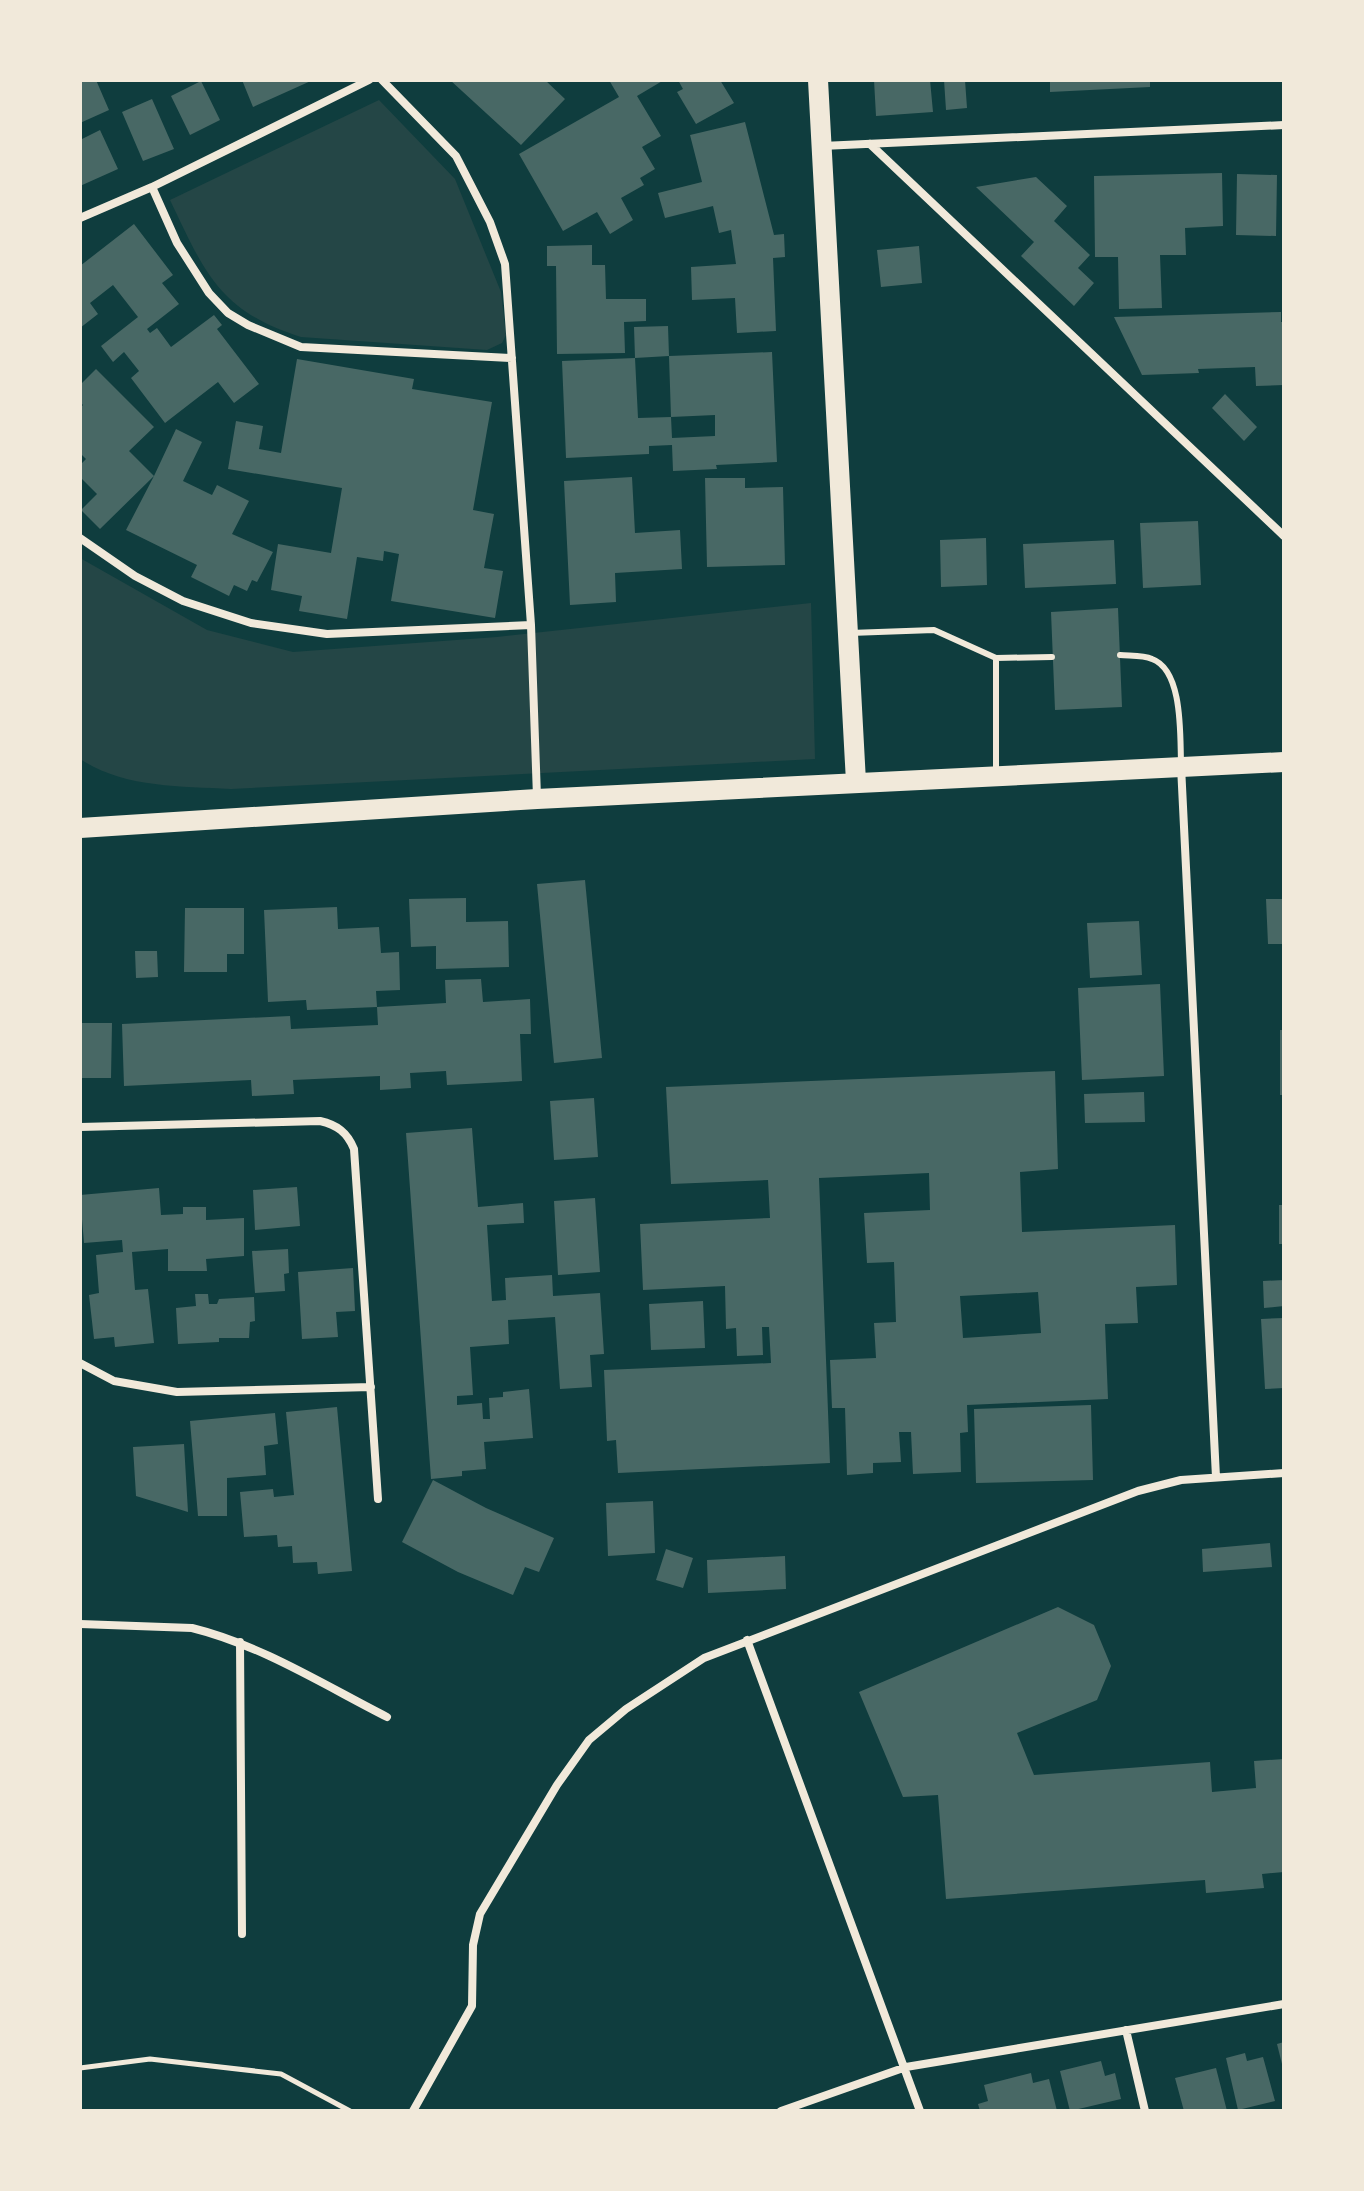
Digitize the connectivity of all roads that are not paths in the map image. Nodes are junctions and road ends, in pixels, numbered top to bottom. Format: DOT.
graph roads {
  1 [pos="369,80"];
  2 [pos="382,80"];
  3 [pos="818,80"];
  4 [pos="1284,125"];
  5 [pos="870,144"];
  6 [pos="822,146"];
  7 [pos="152,187"];
  8 [pos="80,218"];
  9 [pos="512,358"];
  10 [pos="1284,536"];
  11 [pos="80,538"];
  12 [pos="531,625"];
  13 [pos="848,633"];
  14 [pos="1120,655"];
  15 [pos="1052,657"];
  16 [pos="996,658"];
  17 [pos="1284,762"];
  18 [pos="1181,766"];
  19 [pos="996,774"];
  20 [pos="856,782"];
  21 [pos="537,799"];
  22 [pos="80,828"];
  23 [pos="80,1127"];
  24 [pos="80,1363"];
  25 [pos="371,1387"];
  26 [pos="1284,1473"];
  27 [pos="1216,1477"];
  28 [pos="378,1499"];
  29 [pos="80,1624"];
  30 [pos="747,1640"];
  31 [pos="240,1642"];
  32 [pos="387,1717"];
  33 [pos="242,1934"];
  34 [pos="1284,2004"];
  35 [pos="1126,2030"];
  36 [pos="906,2067"];
  37 [pos="413,2111"];
  38 [pos="781,2111"];
  39 [pos="920,2111"];
  40 [pos="1145,2111"];
  1 -- 7 [label="street"];
  2 -- 9 [label="street"];
  3 -- 6 [label="main road"];
  4 -- 5 [label="street"];
  5 -- 6 [label="street"];
  5 -- 10 [label="street"];
  6 -- 13 [label="main road"];
  7 -- 8 [label="street"];
  7 -- 9 [label="street"];
  9 -- 12 [label="street"];
  11 -- 12 [label="street"];
  12 -- 21 [label="street"];
  13 -- 16 [label="lane"];
  13 -- 20 [label="main road"];
  14 -- 18 [label="lane"];
  15 -- 16 [label="lane"];
  16 -- 19 [label="lane"];
  17 -- 18 [label="main road"];
  18 -- 19 [label="main road"];
  18 -- 27 [label="street"];
  19 -- 20 [label="main road"];
  20 -- 21 [label="main road"];
  21 -- 22 [label="main road"];
  23 -- 25 [label="street"];
  24 -- 25 [label="street"];
  25 -- 28 [label="street"];
  26 -- 27 [label="street"];
  27 -- 30 [label="street"];
  29 -- 31 [label="street"];
  30 -- 36 [label="street"];
  30 -- 37 [label="street"];
  31 -- 32 [label="street"];
  31 -- 33 [label="street"];
  34 -- 35 [label="street"];
  35 -- 36 [label="street"];
  35 -- 40 [label="street"];
  36 -- 38 [label="street"];
  36 -- 39 [label="street"];
}
